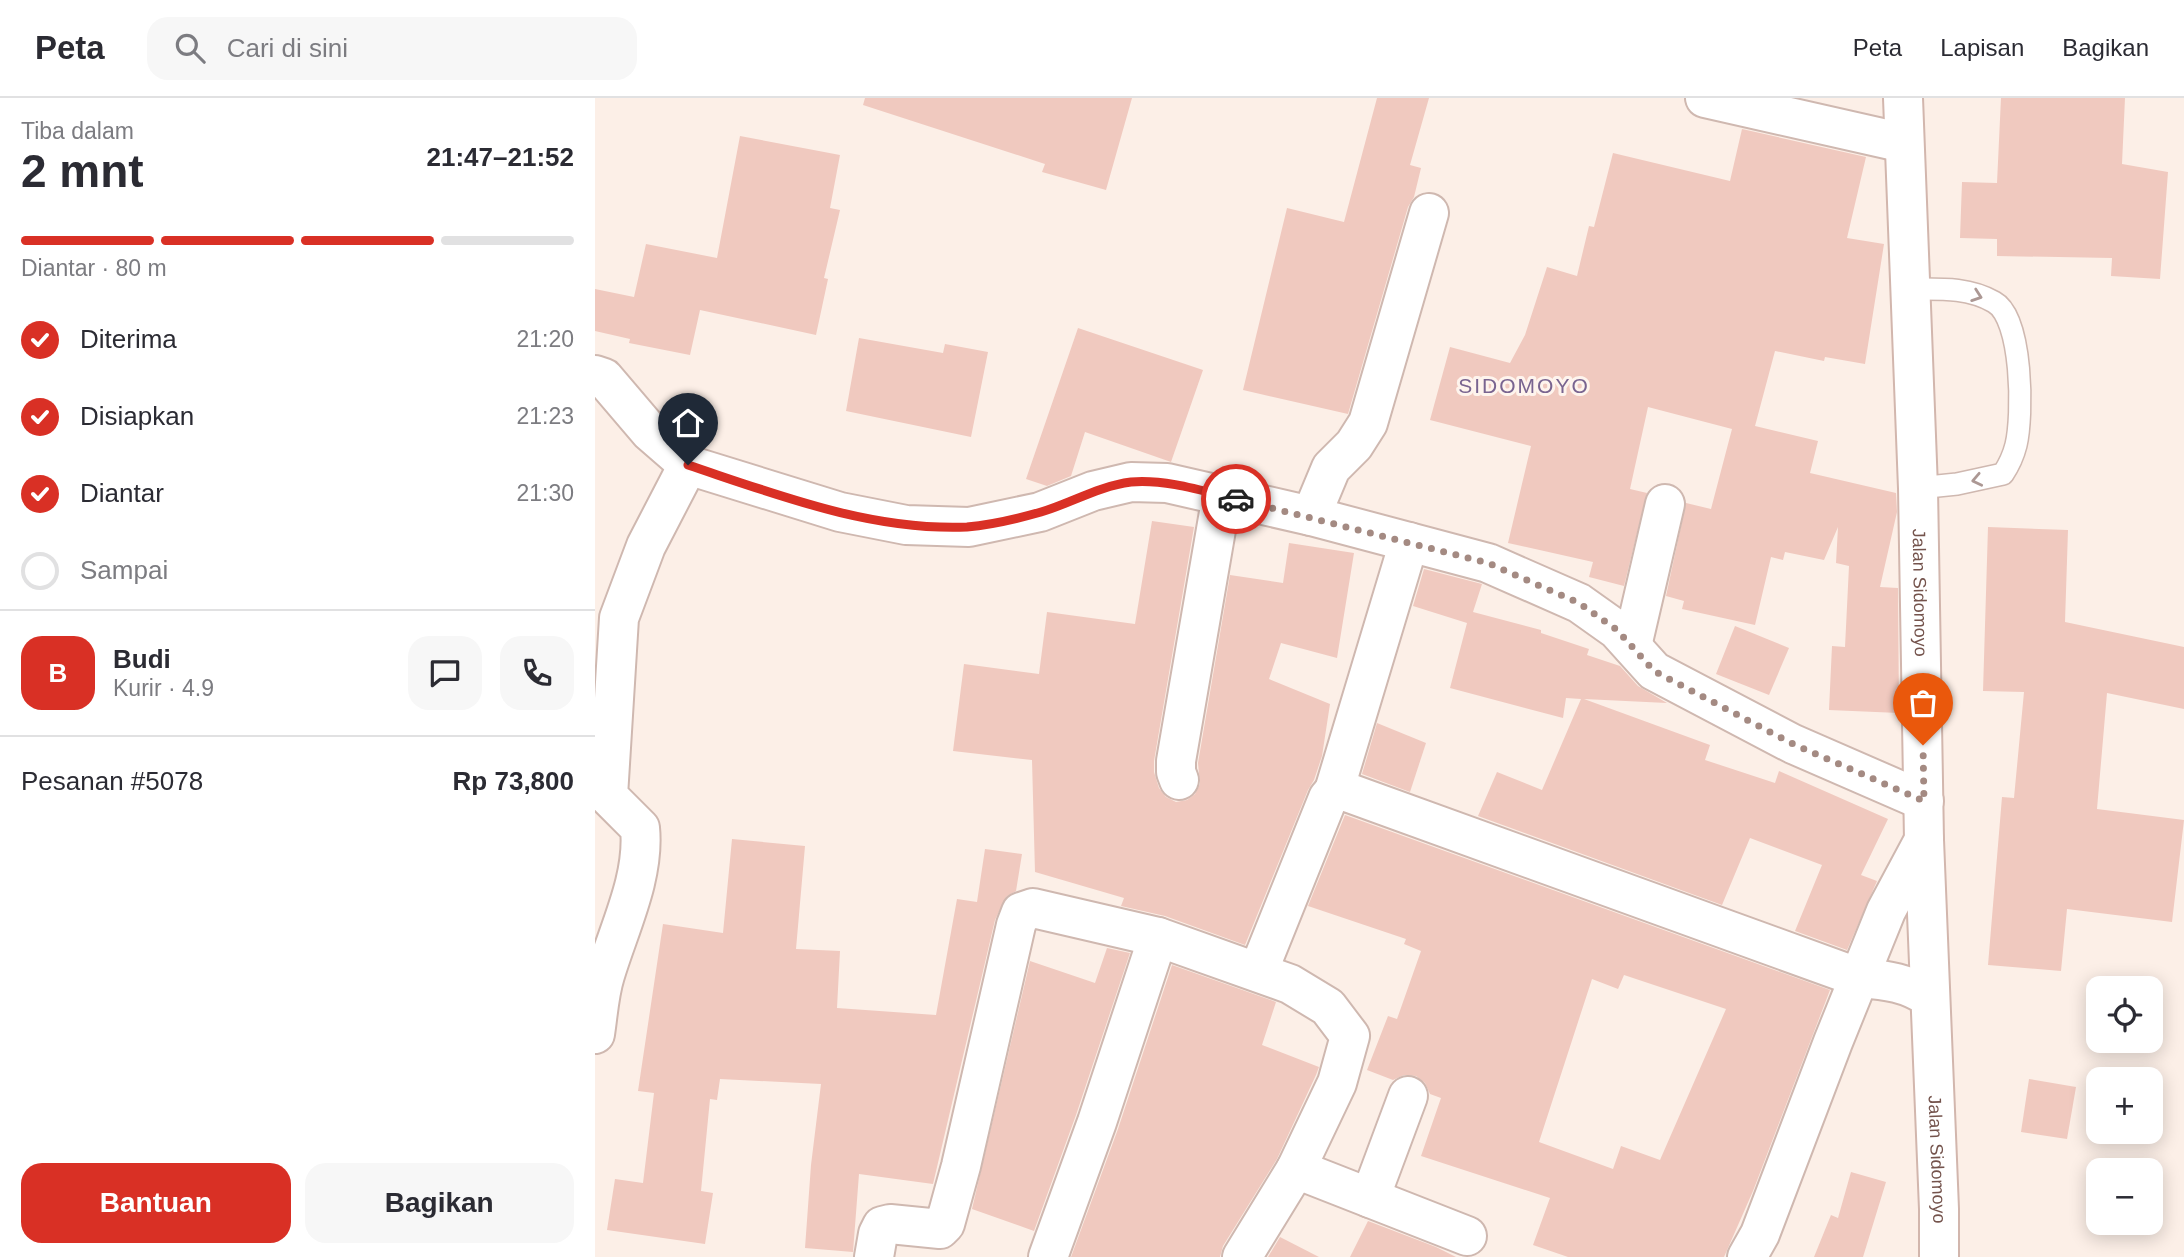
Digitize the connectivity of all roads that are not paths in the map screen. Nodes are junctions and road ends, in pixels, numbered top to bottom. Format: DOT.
graph roads {
  1 [pos="1705,98"];
  2 [pos="1903,98"];
  3 [pos="1903,143"];
  4 [pos="1429,213"];
  5 [pos="1910,289"];
  6 [pos="595,375"];
  7 [pos="688,465"];
  8 [pos="1919,488"];
  9 [pos="1222,495"];
  10 [pos="1665,504"];
  11 [pos="1311,516"];
  12 [pos="1409,542"];
  13 [pos="1632,646"];
  14 [pos="1179,780"];
  15 [pos="1334,791"];
  16 [pos="1924,801"];
  17 [pos="1924,839"];
  18 [pos="1158,937"];
  19 [pos="1258,972"];
  20 [pos="1860,978"];
  21 [pos="1930,998"];
  22 [pos="595,1034"];
  23 [pos="1408,1096"];
  24 [pos="1296,1169"];
  25 [pos="1370,1198"];
  26 [pos="1467,1236"];
  27 [pos="874,1257"];
  28 [pos="1048,1257"];
  29 [pos="1242,1257"];
  30 [pos="1747,1257"];
  31 [pos="1939,1257"];
  1 -- 3 [label="street"];
  2 -- 3 [label="street, Jalan Sidomoyo"];
  3 -- 5 [label="street, Jalan Sidomoyo"];
  4 -- 11 [label="street"];
  5 -- 8 [label="street, Jalan Sidomoyo"];
  5 -- 8 [label="lane, one-way"];
  6 -- 7 [label="street"];
  7 -- 9 [label="street"];
  7 -- 22 [label="street"];
  8 -- 16 [label="street, Jalan Sidomoyo"];
  9 -- 11 [label="street"];
  9 -- 14 [label="street"];
  10 -- 13 [label="street"];
  11 -- 12 [label="street"];
  12 -- 13 [label="street"];
  12 -- 15 [label="street"];
  13 -- 16 [label="street"];
  15 -- 19 [label="street"];
  15 -- 20 [label="street"];
  16 -- 17 [label="street, Jalan Sidomoyo"];
  17 -- 20 [label="street"];
  17 -- 21 [label="street, Jalan Sidomoyo"];
  18 -- 19 [label="street"];
  18 -- 27 [label="street"];
  18 -- 28 [label="street"];
  19 -- 24 [label="street"];
  20 -- 21 [label="street"];
  20 -- 30 [label="street"];
  21 -- 31 [label="street, Jalan Sidomoyo"];
  23 -- 25 [label="street"];
  24 -- 25 [label="street"];
  24 -- 29 [label="street"];
  25 -- 26 [label="street"];
}
